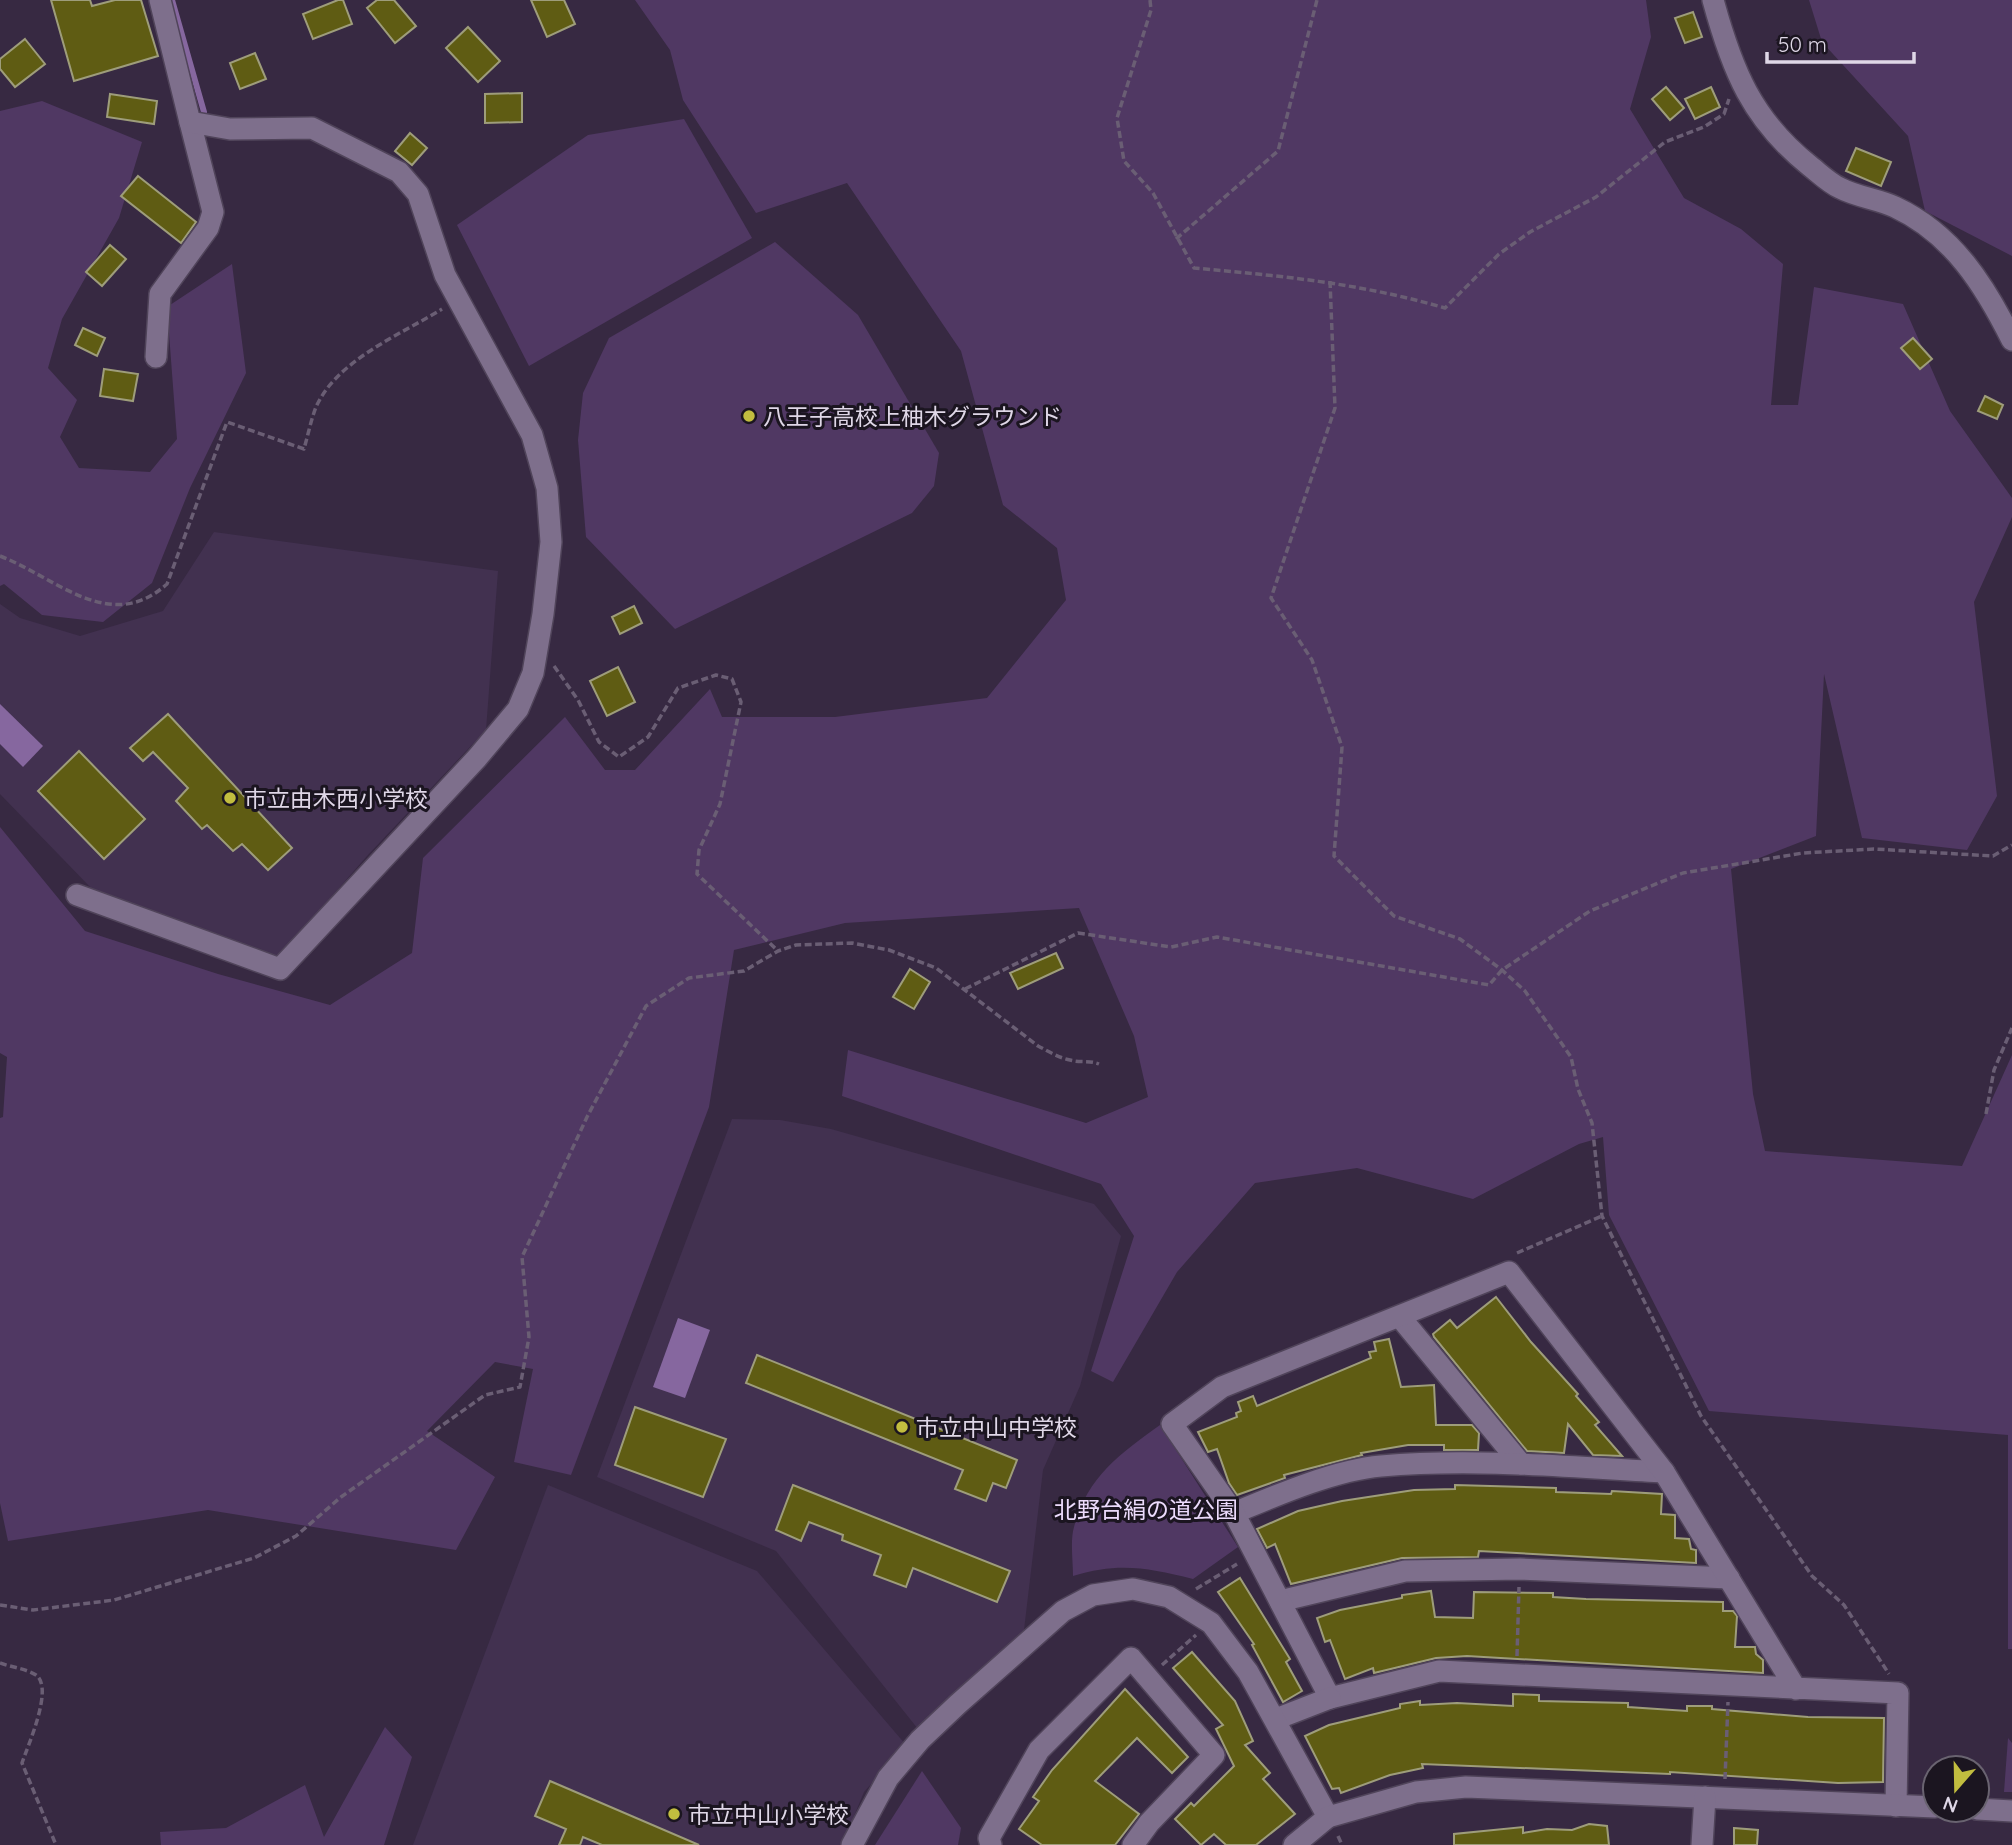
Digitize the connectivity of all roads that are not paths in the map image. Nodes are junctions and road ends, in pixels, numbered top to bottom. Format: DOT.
graph roads {
  1 [pos="160,0"];
  2 [pos="1713,0"];
  3 [pos="190,122"];
  4 [pos="2012,340"];
  5 [pos="156,357"];
  6 [pos="77,895"];
  7 [pos="1399,1317"];
  8 [pos="1521,1464"];
  9 [pos="1664,1472"];
  10 [pos="1234,1513"];
  11 [pos="1729,1578"];
  12 [pos="1280,1601"];
  13 [pos="1796,1689"];
  14 [pos="1330,1698"];
  15 [pos="1276,1719"];
  16 [pos="1705,1797"];
  17 [pos="1896,1806"];
  18 [pos="1921,1807"];
  19 [pos="1991,1810"];
  20 [pos="2012,1811"];
  21 [pos="1333,1826"];
  22 [pos="852,1845"];
  23 [pos="991,1845"];
  24 [pos="1133,1845"];
  25 [pos="1293,1845"];
  26 [pos="1702,1845"];
  1 -- 3 [label="street"];
  2 -- 4 [label="street"];
  3 -- 5 [label="street"];
  3 -- 6 [label="street"];
  7 -- 8 [label="street"];
  7 -- 9 [label="street"];
  7 -- 10 [label="street"];
  8 -- 9 [label="street"];
  8 -- 10 [label="street"];
  9 -- 11 [label="street"];
  10 -- 12 [label="street"];
  11 -- 12 [label="street"];
  11 -- 13 [label="street"];
  12 -- 14 [label="street"];
  13 -- 14 [label="street"];
  13 -- 17 [label="street"];
  14 -- 15 [label="street"];
  15 -- 21 [label="street"];
  15 -- 22 [label="street"];
  16 -- 17 [label="street"];
  16 -- 21 [label="street"];
  16 -- 26 [label="street"];
  17 -- 18 [label="street"];
  19 -- 20 [label="street"];
  21 -- 25 [label="street"];
  23 -- 24 [label="street"];
}
